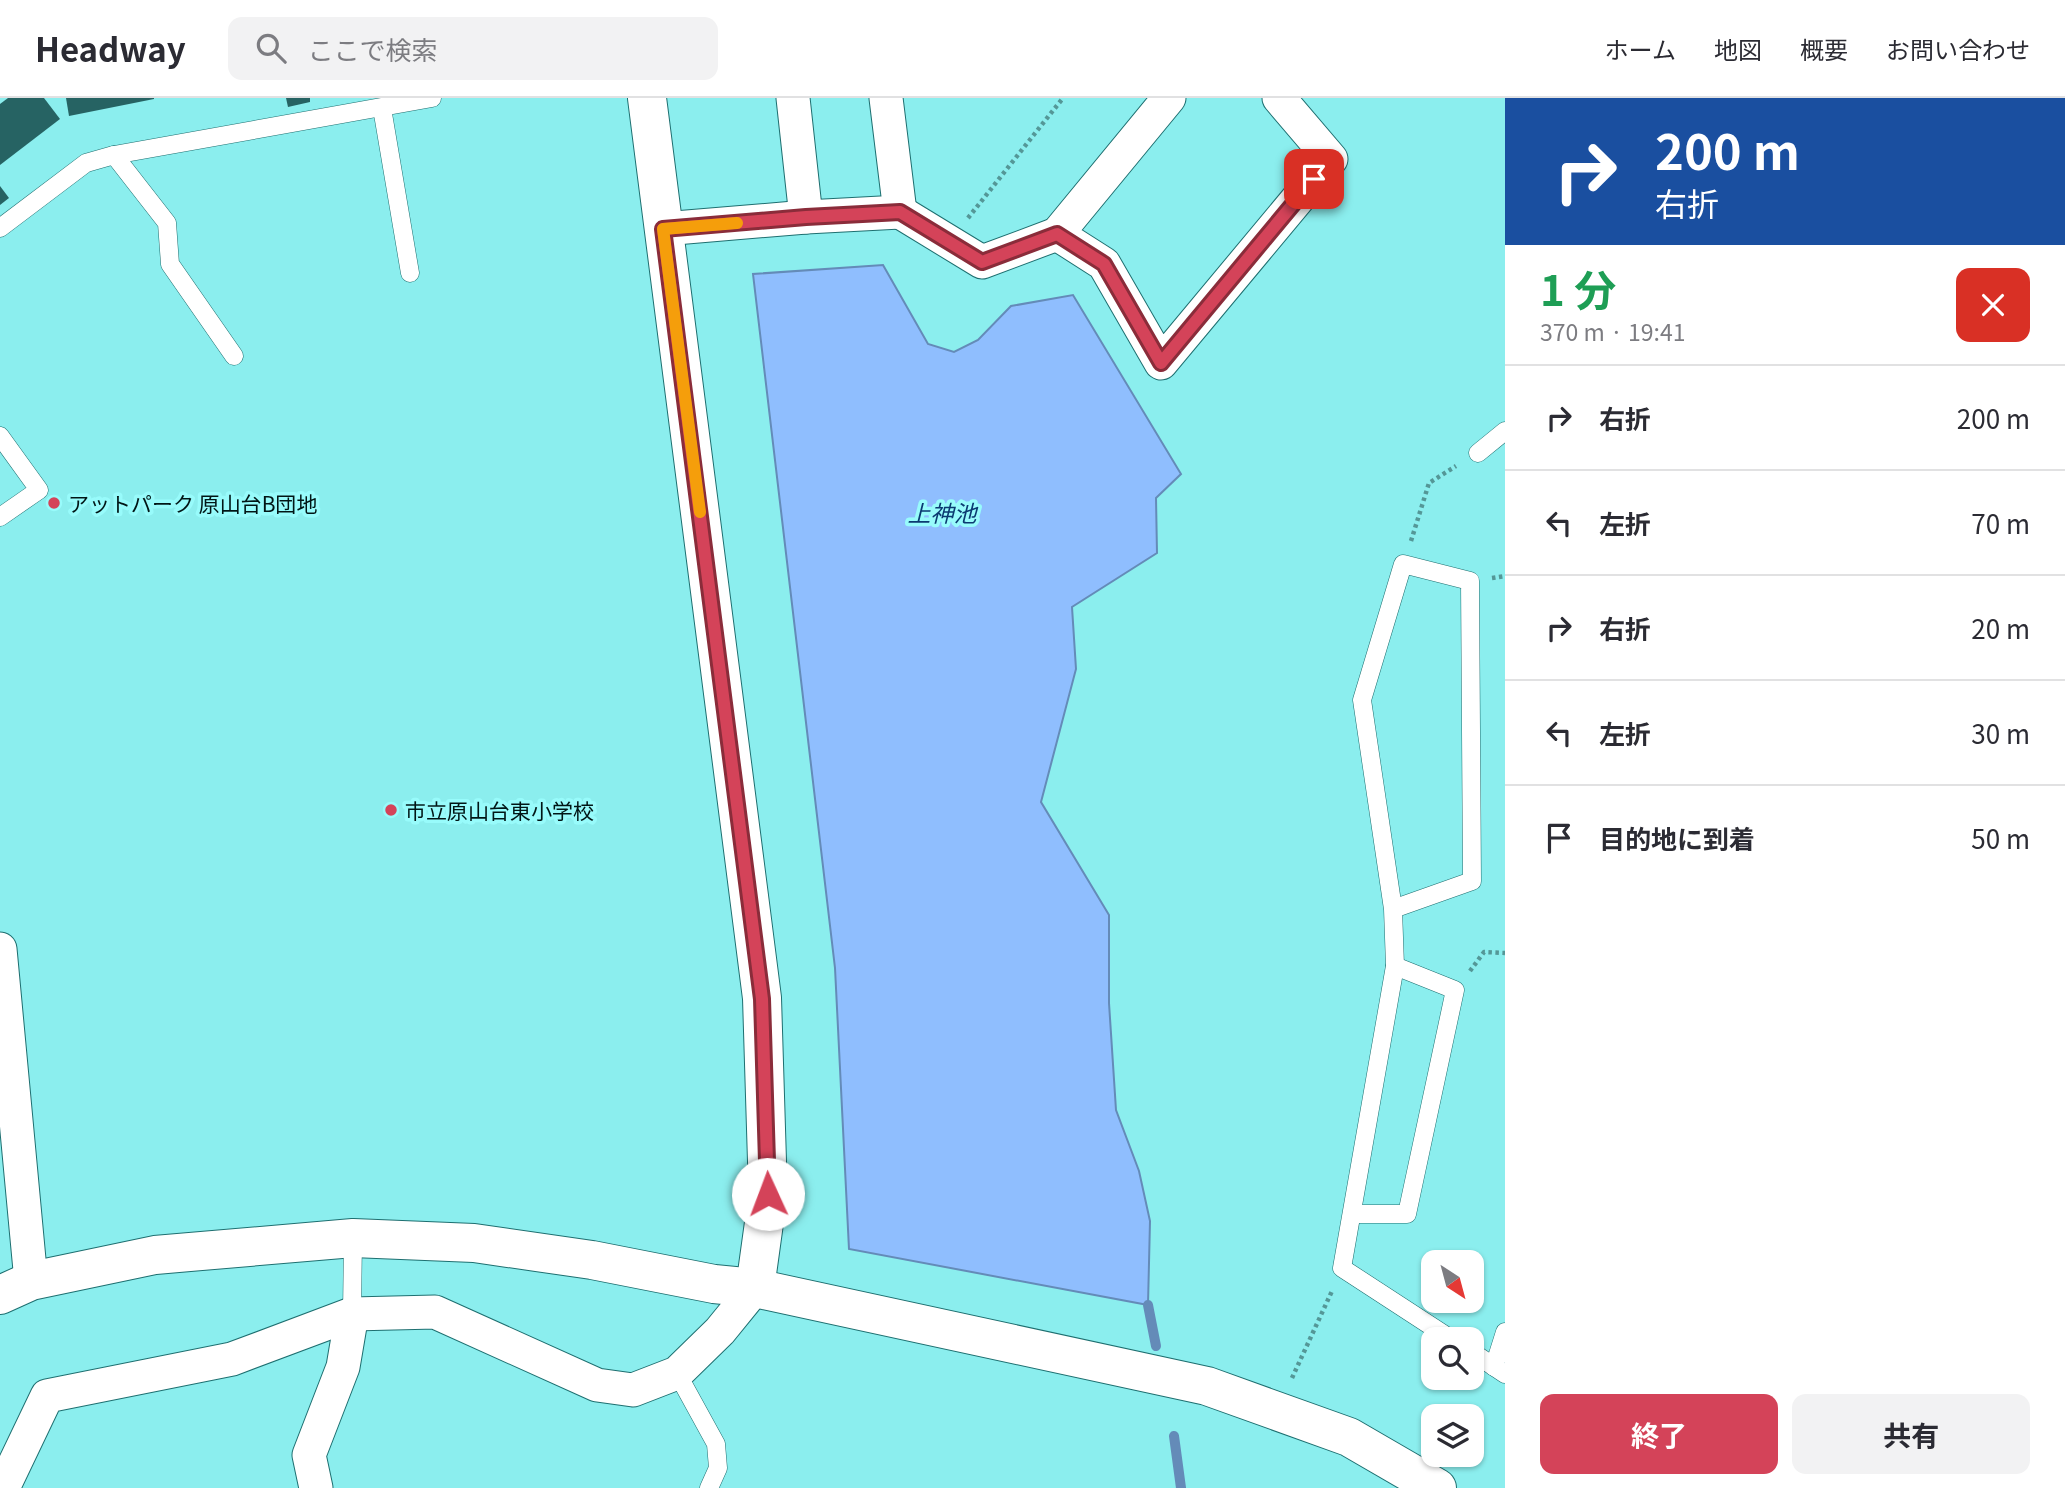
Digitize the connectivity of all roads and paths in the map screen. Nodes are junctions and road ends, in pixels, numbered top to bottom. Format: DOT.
graph roads {
  1 [pos="432,98"];
  2 [pos="646,98"];
  3 [pos="793,98"];
  4 [pos="886,98"];
  5 [pos="1063,98"];
  6 [pos="1169,98"];
  7 [pos="1279,98"];
  8 [pos="382,108"];
  9 [pos="114,155"];
  10 [pos="900,212"];
  11 [pos="806,217"];
  12 [pos="0,228"];
  13 [pos="663,229"];
  14 [pos="1057,234"];
  15 [pos="949,242"];
  16 [pos="410,273"];
  17 [pos="234,356"];
  18 [pos="1505,431"];
  19 [pos="0,436"];
  20 [pos="1478,453"];
  21 [pos="0,517"];
  22 [pos="1403,564"];
  23 [pos="1393,908"];
  24 [pos="0,948"];
  25 [pos="1505,953"];
  26 [pos="1395,966"];
  27 [pos="1455,990"];
  28 [pos="3,1025"];
  29 [pos="1352,1214"];
  30 [pos="353,1238"];
  31 [pos="1342,1268"];
  32 [pos="16,1288"];
  33 [pos="755,1288"];
  34 [pos="352,1314"];
  35 [pos="1433,1327"];
  36 [pos="1505,1332"];
  37 [pos="1484,1360"];
  38 [pos="1500,1371"];
  39 [pos="677,1373"];
  40 [pos="1278,1411"];
  41 [pos="2,1488"];
  42 [pos="316,1488"];
  43 [pos="709,1488"];
  44 [pos="1437,1488"];
  1 -- 8 [label="lane"];
  2 -- 13 [label="street"];
  3 -- 11 [label="street"];
  4 -- 10 [label="street"];
  5 -- 15 [label="path"];
  6 -- 14 [label="street"];
  7 -- 14 [label="street"];
  8 -- 9 [label="lane"];
  8 -- 16 [label="lane"];
  9 -- 12 [label="lane"];
  9 -- 17 [label="lane"];
  10 -- 11 [label="street"];
  10 -- 15 [label="street"];
  11 -- 13 [label="street"];
  13 -- 33 [label="street"];
  14 -- 15 [label="street"];
  18 -- 20 [label="lane"];
  19 -- 21 [label="lane"];
  20 -- 22 [label="path"];
  22 -- 23 [label="lane"];
  22 -- 23 [label="lane"];
  23 -- 26 [label="lane"];
  24 -- 28 [label="street"];
  25 -- 27 [label="path"];
  26 -- 27 [label="lane"];
  26 -- 29 [label="lane"];
  27 -- 29 [label="lane"];
  28 -- 32 [label="street"];
  29 -- 31 [label="lane"];
  30 -- 32 [label="street"];
  30 -- 33 [label="street"];
  30 -- 34 [label="lane"];
  31 -- 35 [label="lane"];
  31 -- 40 [label="path"];
  33 -- 39 [label="street"];
  33 -- 40 [label="street"];
  34 -- 39 [label="street"];
  34 -- 41 [label="street"];
  34 -- 42 [label="street"];
  36 -- 38 [label="lane"];
  37 -- 38 [label="lane"];
  39 -- 43 [label="lane"];
  40 -- 44 [label="street"];
}
